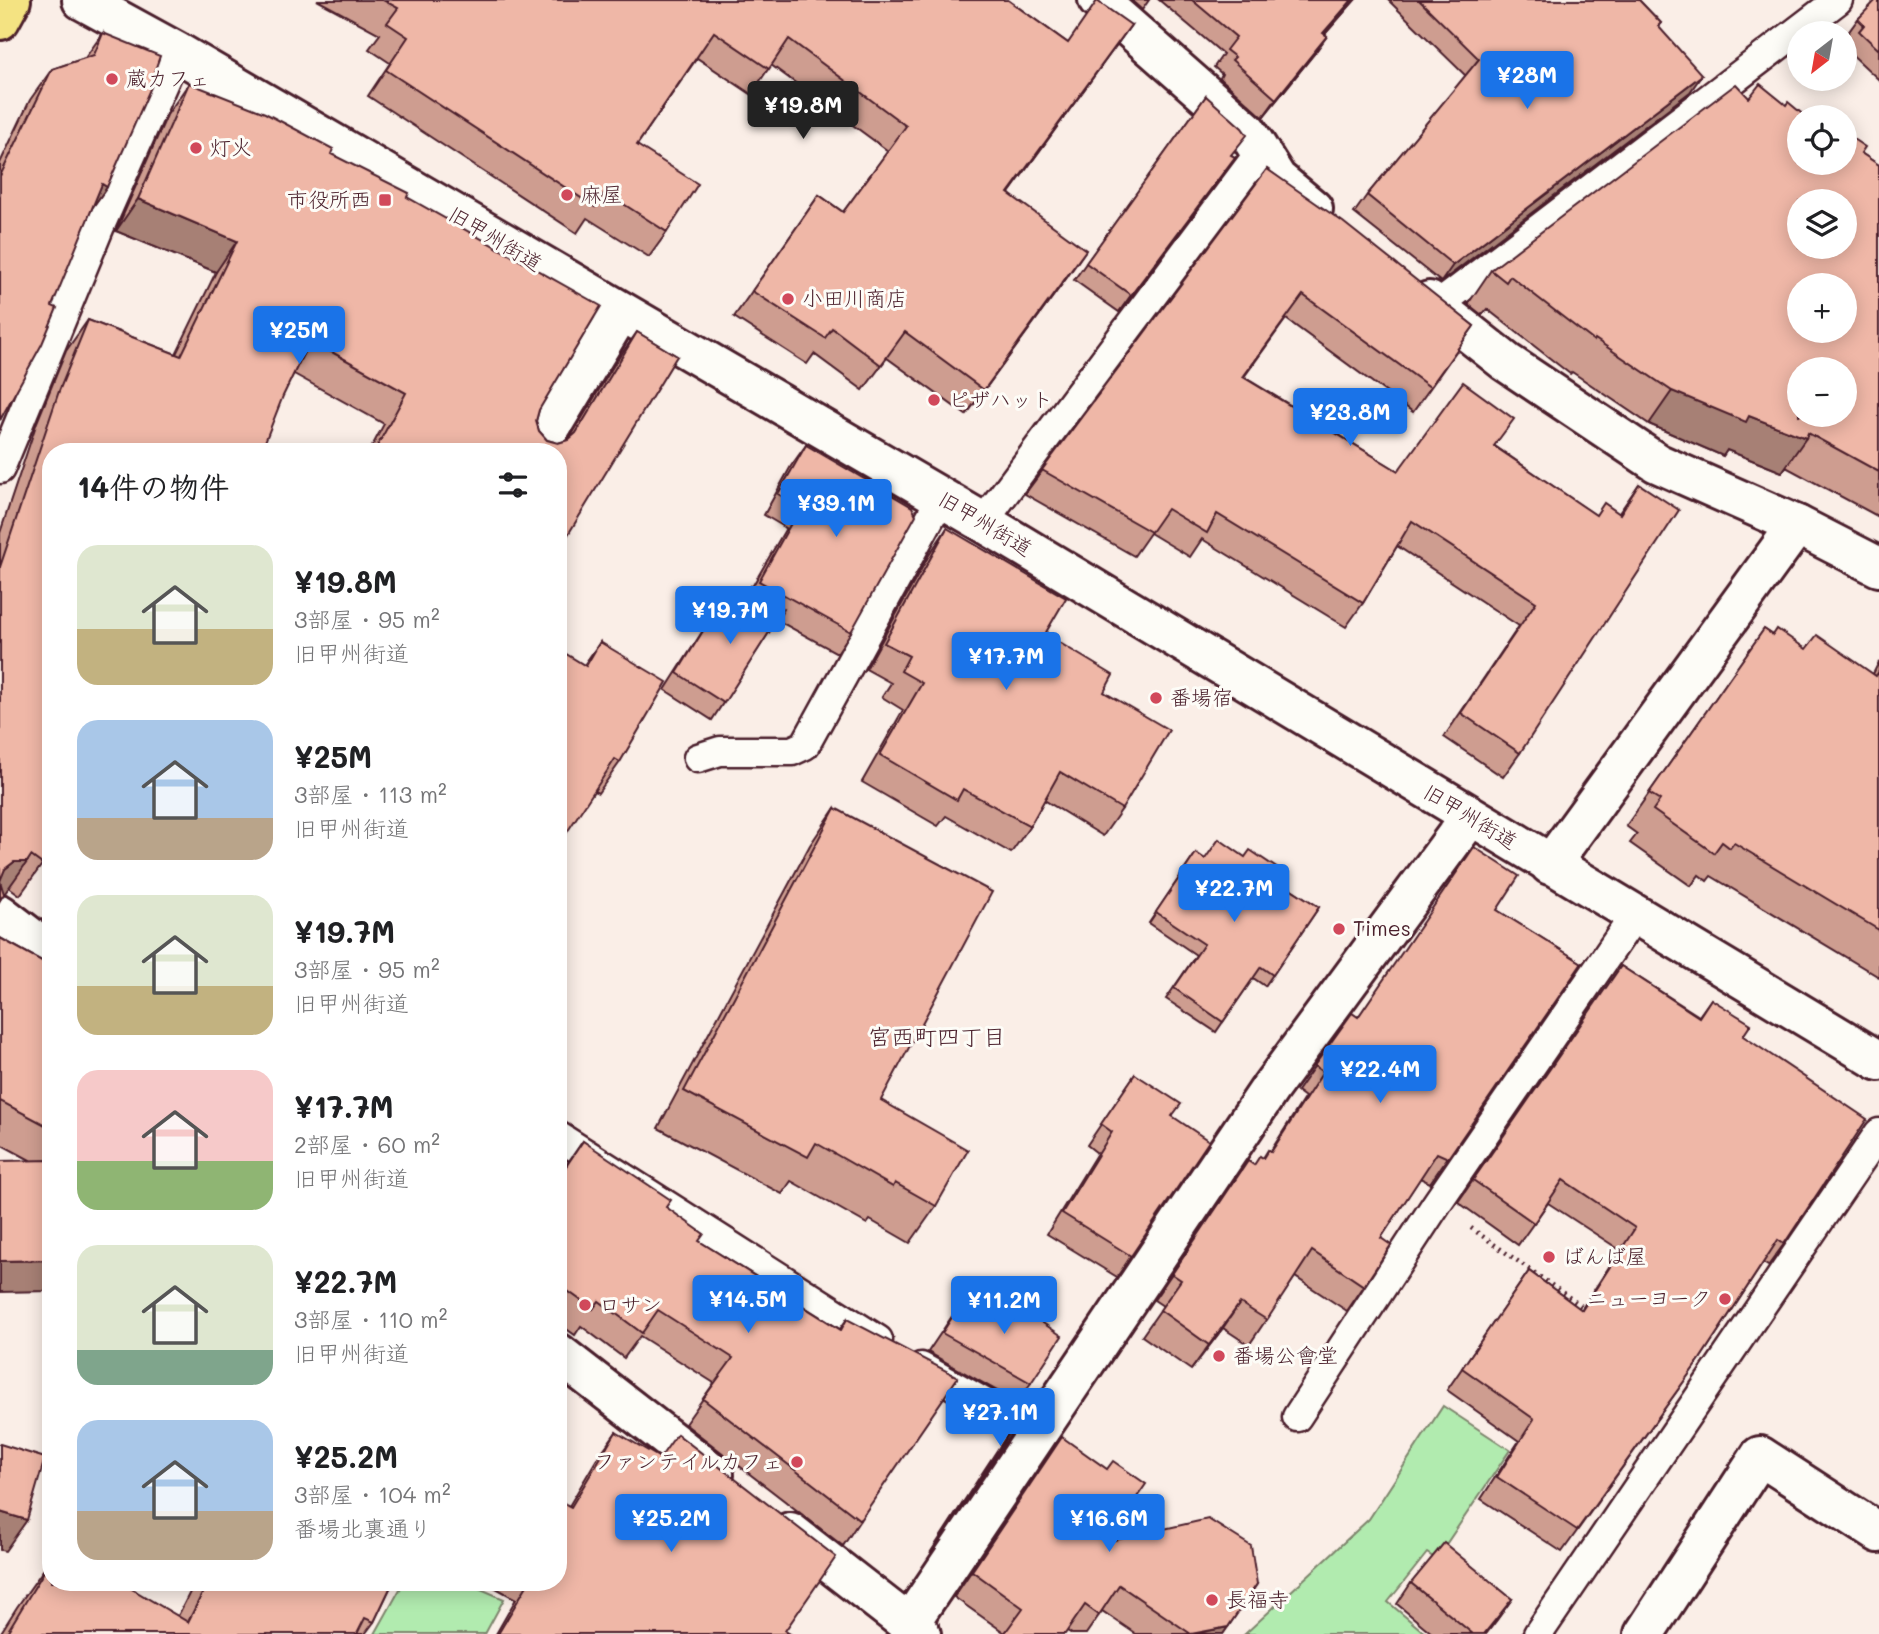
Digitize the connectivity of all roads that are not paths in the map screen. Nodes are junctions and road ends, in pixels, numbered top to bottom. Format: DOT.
graph roads {
  1 [pos="11,0"];
  2 [pos="82,0"];
  3 [pos="1098,0"];
  4 [pos="1838,0"];
  5 [pos="0,20"];
  6 [pos="177,52"];
  7 [pos="1260,152"];
  8 [pos="1341,230"];
  9 [pos="1404,282"];
  10 [pos="1436,307"];
  11 [pos="620,313"];
  12 [pos="541,443"];
  13 [pos="0,469"];
  14 [pos="941,498"];
  15 [pos="983,522"];
  16 [pos="1797,525"];
  17 [pos="1879,567"];
  18 [pos="698,758"];
  19 [pos="1471,817"];
  20 [pos="1550,865"];
  21 [pos="0,914"];
  22 [pos="1635,915"];
  23 [pos="42,946"];
  24 [pos="1879,1061"];
  25 [pos="1879,1133"];
  26 [pos="567,1142"];
  27 [pos="567,1360"];
  28 [pos="1297,1417"];
  29 [pos="1038,1433"];
  30 [pos="1879,1533"];
  31 [pos="915,1629"];
  32 [pos="1538,1634"];
  33 [pos="1644,1634"];
  1 -- 5 [label="main road"];
  2 -- 6 [label="street, 旧甲州街道"];
  3 -- 7 [label="street"];
  4 -- 10 [label="lane"];
  6 -- 11 [label="street, 旧甲州街道"];
  6 -- 13 [label="lane"];
  7 -- 8 [label="street"];
  7 -- 15 [label="lane"];
  9 -- 10 [label="street"];
  10 -- 16 [label="street"];
  11 -- 12 [label="street"];
  11 -- 14 [label="street, 旧甲州街道"];
  14 -- 15 [label="street, 旧甲州街道"];
  14 -- 18 [label="lane"];
  15 -- 19 [label="street, 旧甲州街道"];
  16 -- 17 [label="street"];
  16 -- 20 [label="street"];
  19 -- 20 [label="street, 旧甲州街道"];
  19 -- 29 [label="street"];
  20 -- 22 [label="street, 旧甲州街道"];
  21 -- 23 [label="street"];
  22 -- 24 [label="street, 旧甲州街道"];
  22 -- 28 [label="lane"];
  25 -- 32 [label="lane"];
  26 -- 29 [label="lane"];
  27 -- 31 [label="street"];
  29 -- 31 [label="street"];
  30 -- 33 [label="street"];
}
